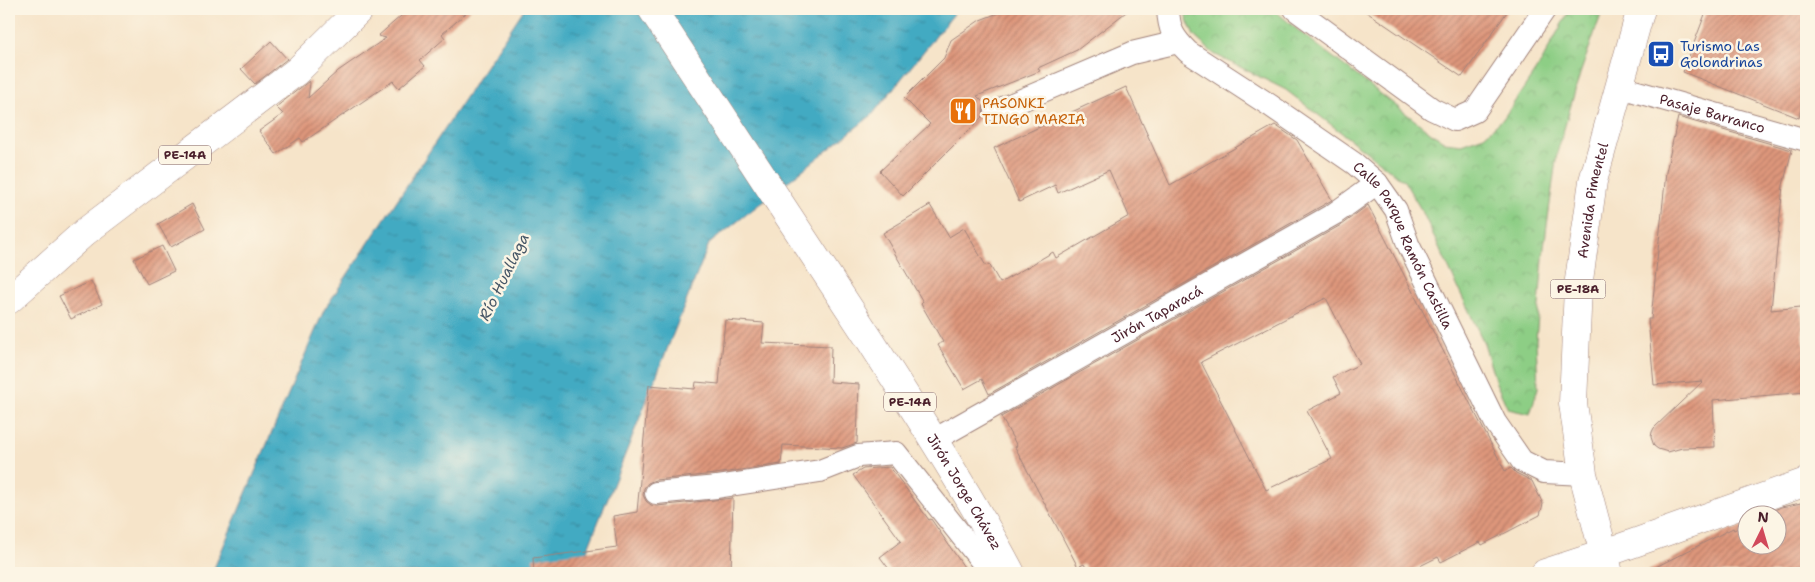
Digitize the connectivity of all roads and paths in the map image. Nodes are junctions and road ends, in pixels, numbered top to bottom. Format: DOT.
graph roads {
  1 [pos="360,9"];
  2 [pos="652,9"];
  3 [pos="1168,9"];
  4 [pos="1295,9"];
  5 [pos="1545,9"];
  6 [pos="1641,9"];
  7 [pos="1178,42"];
  8 [pos="1620,87"];
  9 [pos="996,111"];
  10 [pos="1806,140"];
  11 [pos="1378,182"];
  12 [pos="9,300"];
  13 [pos="934,440"];
  14 [pos="1583,474"];
  15 [pos="1806,482"];
  16 [pos="656,493"];
  17 [pos="1606,564"];
  18 [pos="991,573"];
  19 [pos="1011,573"];
  20 [pos="1545,573"];
  1 -- 12 [label="main road, PE-14A"];
  2 -- 13 [label="main road, Jirón Jorge Chávez / PE-14A"];
  3 -- 7 [label="street"];
  4 -- 5 [label="street"];
  6 -- 8 [label="main road, Avenida Pimentel / PE-18A"];
  7 -- 9 [label="street"];
  7 -- 11 [label="street, Calle Parque Ramón Castilla"];
  8 -- 10 [label="street, Pasaje Barranco"];
  8 -- 14 [label="main road, Avenida Pimentel / PE-18A"];
  11 -- 13 [label="street, Jirón Taparacá"];
  11 -- 14 [label="street, Calle Parque Ramón Castilla"];
  13 -- 19 [label="main road, Jirón Jorge Chávez / PE-14A"];
  14 -- 17 [label="main road, Avenida Pimentel / PE-18A"];
  15 -- 17 [label="main road"];
  16 -- 18 [label="street"];
  17 -- 20 [label="main road"];
}
